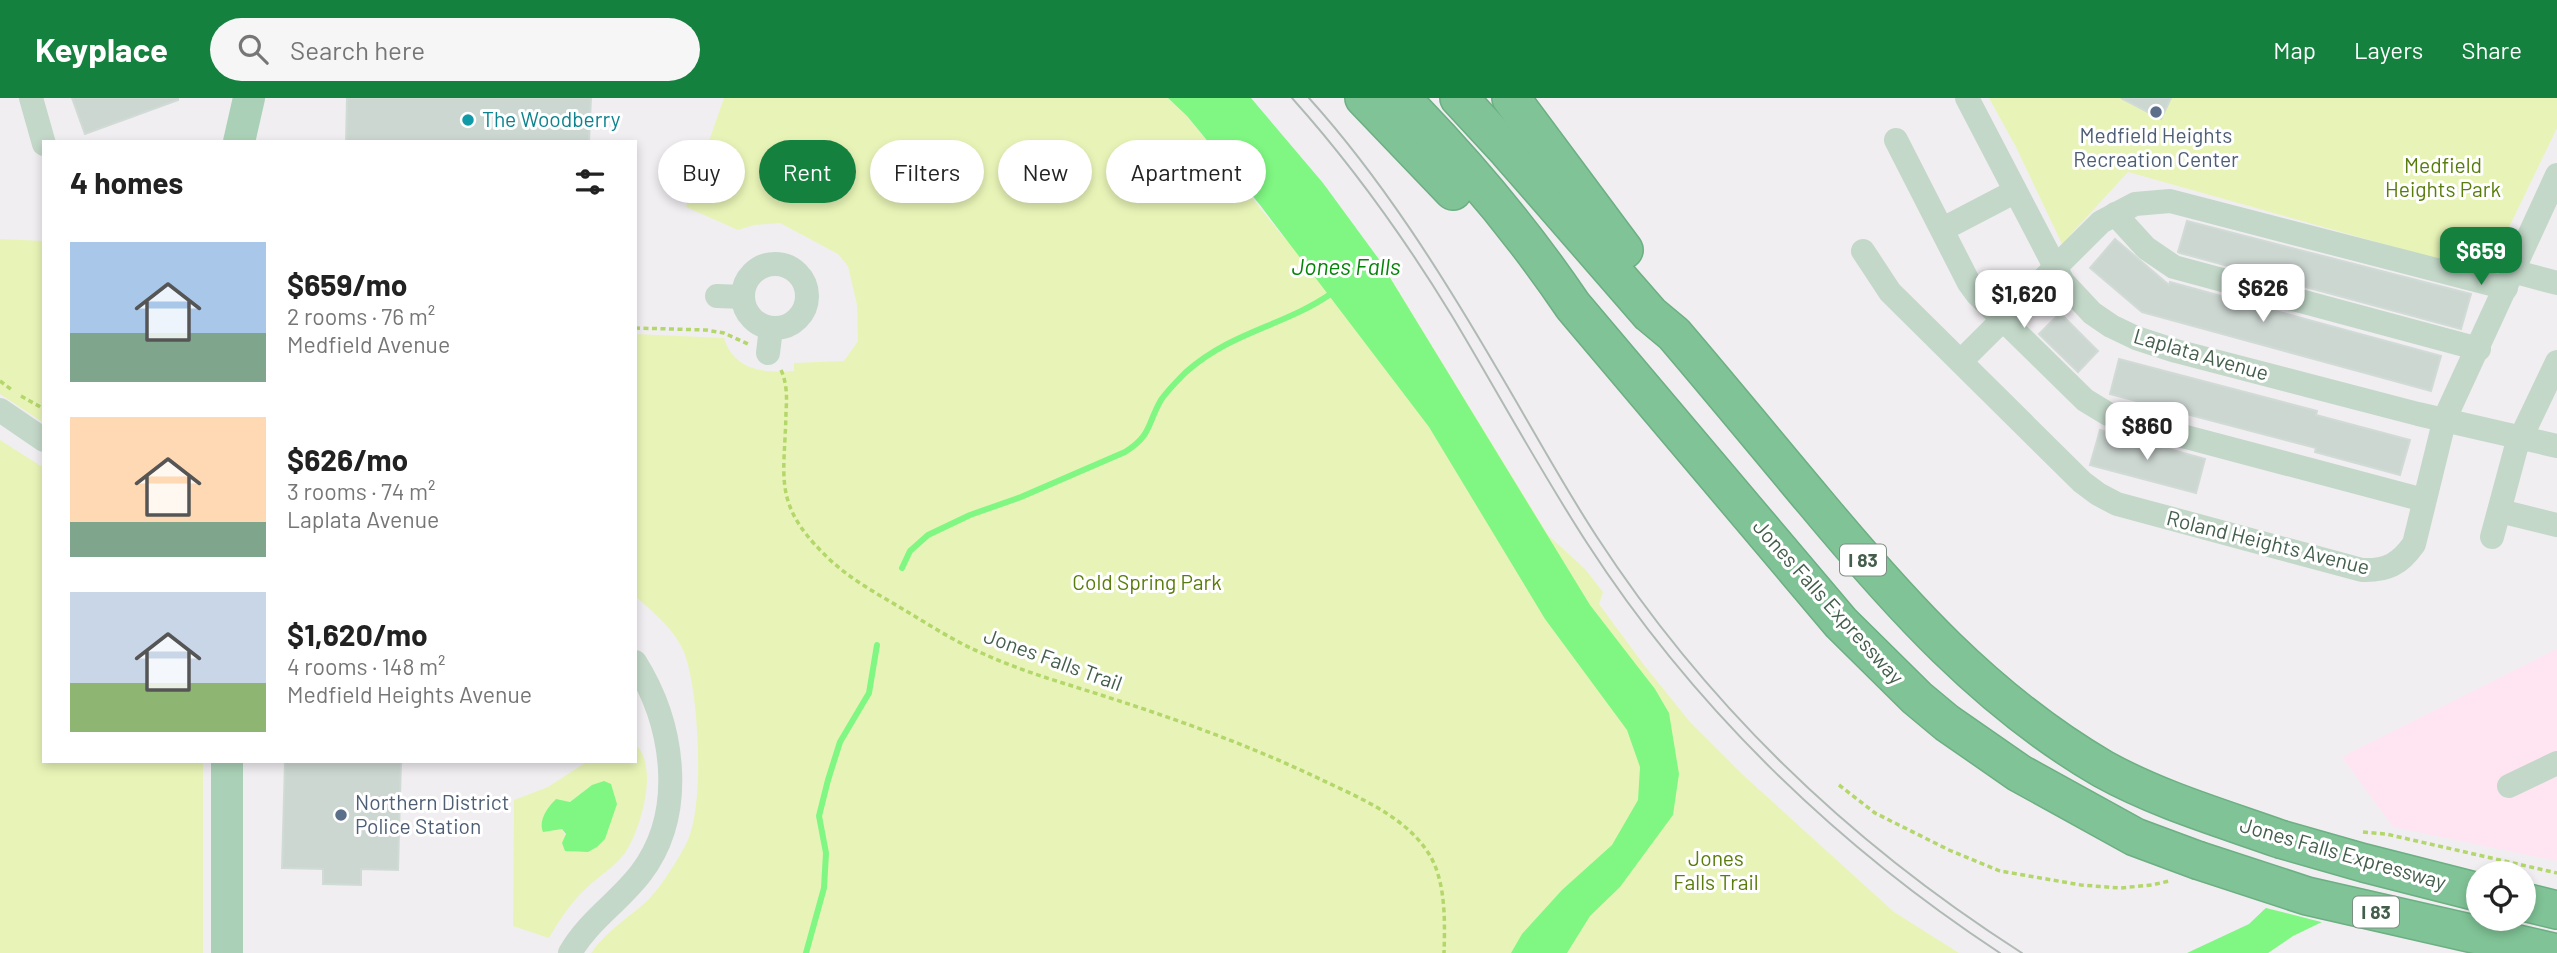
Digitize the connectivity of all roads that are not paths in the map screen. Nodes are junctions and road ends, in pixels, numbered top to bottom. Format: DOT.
graph roads {
  1 [pos="31,98"];
  2 [pos="249,98"];
  3 [pos="1364,98"];
  4 [pos="1401,98"];
  5 [pos="1459,98"];
  6 [pos="1511,98"];
  7 [pos="1967,98"];
  8 [pos="43,140"];
  9 [pos="239,140"];
  10 [pos="1896,140"];
  11 [pos="2557,175"];
  12 [pos="2014,192"];
  13 [pos="2115,214"];
  14 [pos="1943,229"];
  15 [pos="1864,251"];
  16 [pos="2053,267"];
  17 [pos="2509,280"];
  18 [pos="2557,283"];
  19 [pos="717,296"];
  20 [pos="743,297"];
  21 [pos="1573,306"];
  22 [pos="2003,320"];
  23 [pos="1675,334"];
  24 [pos="2479,349"];
  25 [pos="1961,361"];
  26 [pos="2557,362"];
  27 [pos="0,410"];
  28 [pos="2445,418"];
  29 [pos="2521,438"];
  30 [pos="42,439"];
  31 [pos="2557,446"];
  32 [pos="2424,500"];
  33 [pos="2500,511"];
  34 [pos="2557,525"];
  35 [pos="2492,537"];
  36 [pos="637,666"];
  37 [pos="227,763"];
  38 [pos="2557,763"];
  39 [pos="2509,786"];
  40 [pos="2466,889"];
  41 [pos="2536,905"];
  42 [pos="2557,910"];
  43 [pos="227,953"];
  44 [pos="570,953"];
  45 [pos="2557,953"];
  1 -- 8 [label="street"];
  2 -- 9 [label="main road"];
  3 -- 21 [label="highway"];
  4 -- 21 [label="highway, Jones Falls Expressway / I 83"];
  5 -- 23 [label="highway, Jones Falls Expressway / I 83"];
  6 -- 23 [label="highway"];
  7 -- 12 [label="street, Laplata Avenue"];
  10 -- 14 [label="street"];
  11 -- 17 [label="street, Roland Heights Avenue"];
  12 -- 14 [label="street"];
  12 -- 16 [label="street, Laplata Avenue"];
  13 -- 16 [label="street"];
  13 -- 17 [label="street"];
  13 -- 24 [label="street"];
  14 -- 22 [label="street"];
  15 -- 25 [label="street, Roland Heights Avenue"];
  16 -- 22 [label="street"];
  16 -- 28 [label="street, Laplata Avenue"];
  17 -- 18 [label="street"];
  17 -- 24 [label="street, Roland Heights Avenue"];
  19 -- 20 [label="street"];
  20 -- 20 [label="street"];
  21 -- 45 [label="highway, Jones Falls Expressway / I 83, bridge"];
  22 -- 25 [label="street"];
  22 -- 32 [label="street"];
  23 -- 40 [label="highway, Jones Falls Expressway / I 83, bridge"];
  24 -- 28 [label="street, Roland Heights Avenue"];
  25 -- 32 [label="street, Roland Heights Avenue"];
  26 -- 29 [label="street"];
  27 -- 30 [label="street"];
  28 -- 29 [label="street, Laplata Avenue"];
  28 -- 32 [label="street, Roland Heights Avenue"];
  29 -- 31 [label="street, Laplata Avenue"];
  29 -- 33 [label="street"];
  33 -- 34 [label="street"];
  33 -- 35 [label="street"];
  36 -- 44 [label="street"];
  37 -- 43 [label="main road"];
  38 -- 39 [label="street"];
  41 -- 42 [label="highway"];
}
